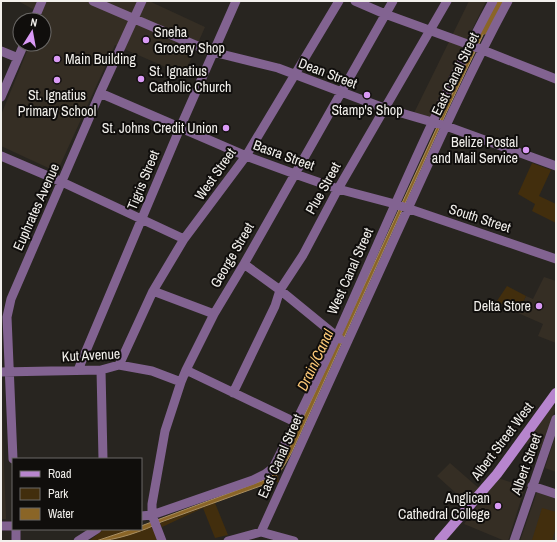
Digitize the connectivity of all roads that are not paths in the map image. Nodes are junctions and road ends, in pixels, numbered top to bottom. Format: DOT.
graph roads {
  1 [pos="42,1"];
  2 [pos="93,1"];
  3 [pos="142,1"];
  4 [pos="236,1"];
  5 [pos="339,1"];
  6 [pos="355,1"];
  7 [pos="393,1"];
  8 [pos="447,1"];
  9 [pos="493,1"];
  10 [pos="508,1"];
  11 [pos="37,12"];
  12 [pos="385,14"];
  13 [pos="134,19"];
  14 [pos="429,31"];
  15 [pos="476,48"];
  16 [pos="1,51"];
  17 [pos="21,52"];
  18 [pos="213,52"];
  19 [pos="18,58"];
  20 [pos="294,75"];
  21 [pos="556,79"];
  22 [pos="100,93"];
  23 [pos="340,93"];
  24 [pos="1,97"];
  25 [pos="384,108"];
  26 [pos="439,124"];
  27 [pos="180,128"];
  28 [pos="1,156"];
  29 [pos="246,156"];
  30 [pos="556,166"];
  31 [pos="295,174"];
  32 [pos="62,182"];
  33 [pos="338,189"];
  34 [pos="401,207"];
  35 [pos="142,220"];
  36 [pos="184,240"];
  37 [pos="556,259"];
  38 [pos="244,264"];
  39 [pos="280,290"];
  40 [pos="153,291"];
  41 [pos="214,314"];
  42 [pos="341,339"];
  43 [pos="119,365"];
  44 [pos="78,370"];
  45 [pos="101,370"];
  46 [pos="186,370"];
  47 [pos="5,372"];
  48 [pos="181,382"];
  49 [pos="233,393"];
  50 [pos="556,393"];
  51 [pos="556,419"];
  52 [pos="296,422"];
  53 [pos="13,458"];
  54 [pos="103,458"];
  55 [pos="532,486"];
  56 [pos="556,494"];
  57 [pos="142,516"];
  58 [pos="154,520"];
  59 [pos="1,526"];
  60 [pos="12,526"];
  61 [pos="16,530"];
  62 [pos="95,530"];
  63 [pos="261,532"];
  64 [pos="16,541"];
  65 [pos="78,541"];
  66 [pos="162,541"];
  67 [pos="228,541"];
  68 [pos="294,541"];
  69 [pos="439,541"];
  70 [pos="514,541"];
  1 -- 11 [label="street"];
  2 -- 13 [label="street, Dean Street"];
  3 -- 13 [label="street, Euphrates Avenue"];
  4 -- 18 [label="street, Tigris Street"];
  5 -- 20 [label="street, West Street"];
  6 -- 12 [label="street"];
  7 -- 12 [label="street, George Street"];
  8 -- 14 [label="street, Plue Street"];
  9 -- 15 [label="street, West Canal Street"];
  10 -- 15 [label="street, East Canal Street"];
  12 -- 14 [label="street"];
  12 -- 23 [label="street, George Street"];
  13 -- 18 [label="street, Dean Street"];
  13 -- 22 [label="street, Euphrates Avenue"];
  14 -- 15 [label="street"];
  14 -- 25 [label="street, Plue Street"];
  15 -- 21 [label="street"];
  15 -- 26 [label="street, West Canal Street"];
  15 -- 26 [label="street, East Canal Street"];
  16 -- 19 [label="street"];
  17 -- 19 [label="street"];
  18 -- 20 [label="street, Dean Street"];
  18 -- 27 [label="street, Tigris Street"];
  19 -- 24 [label="street"];
  20 -- 23 [label="street, Dean Street"];
  20 -- 29 [label="street, West Street"];
  22 -- 27 [label="street, Basra Street"];
  22 -- 32 [label="street, Euphrates Avenue"];
  23 -- 25 [label="street, Dean Street"];
  23 -- 31 [label="street, George Street"];
  25 -- 26 [label="street, Dean Street"];
  25 -- 33 [label="street, Plue Street"];
  26 -- 30 [label="street, Dean Street"];
  26 -- 34 [label="street, East Canal Street"];
  26 -- 34 [label="street, West Canal Street"];
  27 -- 29 [label="street, Basra Street"];
  27 -- 35 [label="street, Tigris Street"];
  28 -- 32 [label="street"];
  29 -- 31 [label="street, Basra Street"];
  29 -- 36 [label="street, West Street"];
  31 -- 33 [label="street, Basra Street"];
  31 -- 38 [label="street, George Street"];
  32 -- 35 [label="street"];
  32 -- 47 [label="street, Euphrates Avenue"];
  33 -- 34 [label="street, Basra Street"];
  33 -- 39 [label="street, Plue Street"];
  34 -- 37 [label="street, South Street"];
  34 -- 42 [label="street, East Canal Street"];
  34 -- 42 [label="street, West Canal Street"];
  35 -- 36 [label="street"];
  35 -- 44 [label="street, Tigris Street"];
  36 -- 40 [label="street, West Street"];
  38 -- 39 [label="street"];
  38 -- 41 [label="street, George Street"];
  39 -- 42 [label="street"];
  39 -- 49 [label="street, Plue Street"];
  40 -- 41 [label="street"];
  40 -- 43 [label="street, West Street"];
  41 -- 46 [label="street, George Street"];
  42 -- 52 [label="street, West Canal Street"];
  42 -- 63 [label="street, East Canal Street"];
  43 -- 45 [label="street, Kut Avenue"];
  43 -- 48 [label="street, Kut Avenue"];
  44 -- 45 [label="street, Kut Avenue"];
  44 -- 47 [label="street, Kut Avenue"];
  45 -- 54 [label="street"];
  46 -- 48 [label="street, George Street"];
  46 -- 49 [label="street"];
  47 -- 53 [label="street, Euphrates Avenue"];
  48 -- 58 [label="street, George Street"];
  49 -- 52 [label="street"];
  50 -- 69 [label="main road, Albert Street West"];
  51 -- 55 [label="street, Albert Street"];
  52 -- 58 [label="street, West Canal Street"];
  55 -- 56 [label="street"];
  55 -- 70 [label="street, Albert Street"];
  57 -- 58 [label="street, West Canal Street"];
  58 -- 66 [label="street, George Street"];
  59 -- 60 [label="street"];
  61 -- 64 [label="street"];
  62 -- 65 [label="street"];
  63 -- 67 [label="street"];
  63 -- 68 [label="street"];
}
